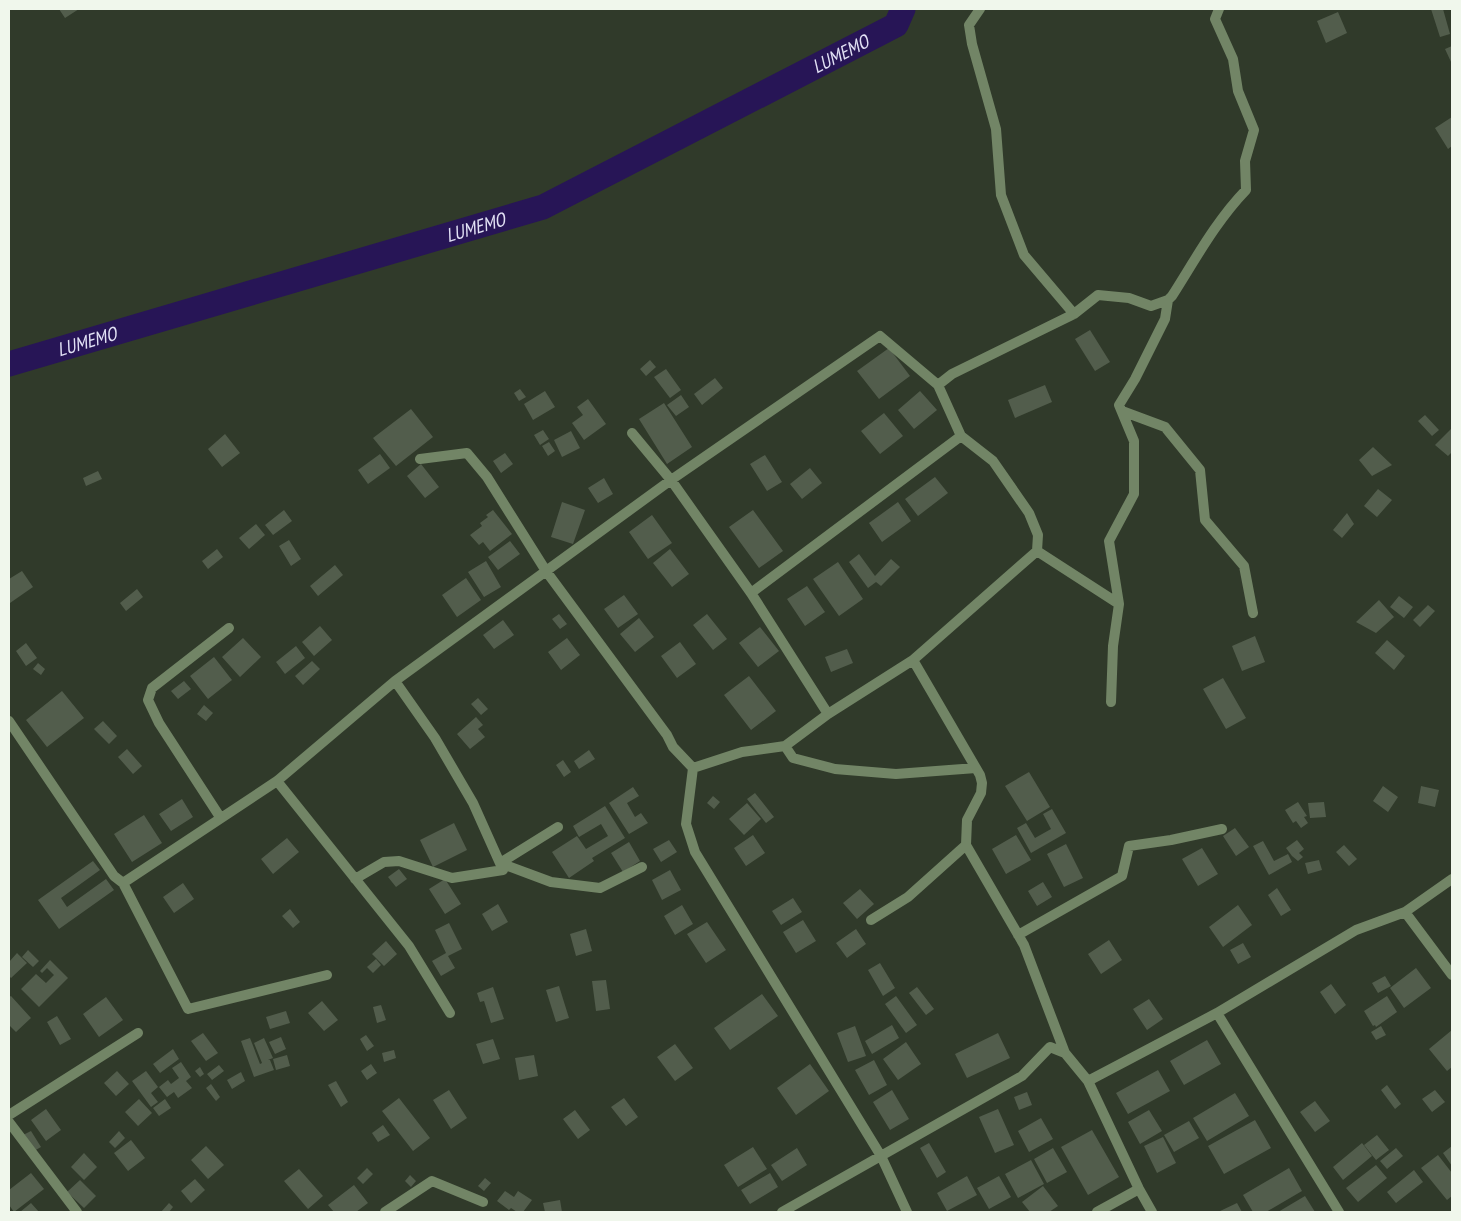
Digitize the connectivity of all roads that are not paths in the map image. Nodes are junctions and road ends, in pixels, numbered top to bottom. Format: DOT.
graph roads {
  1 [pos="980,9"];
  2 [pos="1218,9"];
  3 [pos="1168,300"];
  4 [pos="1074,314"];
  5 [pos="938,385"];
  6 [pos="1122,411"];
  7 [pos="632,432"];
  8 [pos="961,436"];
  9 [pos="420,459"];
  10 [pos="671,480"];
  11 [pos="1037,551"];
  12 [pos="546,571"];
  13 [pos="751,593"];
  14 [pos="1119,604"];
  15 [pos="1254,613"];
  16 [pos="229,628"];
  17 [pos="913,660"];
  18 [pos="395,682"];
  19 [pos="1111,702"];
  20 [pos="828,714"];
  21 [pos="9,721"];
  22 [pos="785,746"];
  23 [pos="693,768"];
  24 [pos="976,768"];
  25 [pos="278,781"];
  26 [pos="220,817"];
  27 [pos="558,827"];
  28 [pos="1222,828"];
  29 [pos="966,845"];
  30 [pos="500,863"];
  31 [pos="642,867"];
  32 [pos="355,879"];
  33 [pos="1452,879"];
  34 [pos="123,883"];
  35 [pos="1405,912"];
  36 [pos="871,920"];
  37 [pos="1018,935"];
  38 [pos="328,975"];
  39 [pos="1452,975"];
  40 [pos="450,1013"];
  41 [pos="1217,1013"];
  42 [pos="138,1033"];
  43 [pos="1065,1052"];
  44 [pos="1088,1081"];
  45 [pos="9,1115"];
  46 [pos="9,1122"];
  47 [pos="881,1156"];
  48 [pos="1139,1189"];
  49 [pos="483,1202"];
  50 [pos="77,1212"];
  51 [pos="385,1212"];
  52 [pos="782,1212"];
  53 [pos="907,1212"];
  54 [pos="1097,1212"];
  55 [pos="1152,1212"];
  56 [pos="1339,1212"];
  1 -- 4 [label="street"];
  2 -- 3 [label="street"];
  3 -- 4 [label="street"];
  3 -- 6 [label="street"];
  4 -- 5 [label="street"];
  5 -- 8 [label="street"];
  5 -- 10 [label="street"];
  6 -- 14 [label="street"];
  6 -- 15 [label="street"];
  7 -- 10 [label="street"];
  8 -- 11 [label="street"];
  8 -- 13 [label="street"];
  9 -- 12 [label="street"];
  10 -- 12 [label="street"];
  10 -- 13 [label="street"];
  11 -- 14 [label="street"];
  11 -- 17 [label="street"];
  12 -- 18 [label="street"];
  12 -- 23 [label="street"];
  13 -- 20 [label="street"];
  14 -- 19 [label="street"];
  16 -- 26 [label="street"];
  17 -- 20 [label="street"];
  17 -- 24 [label="street"];
  18 -- 25 [label="street"];
  18 -- 30 [label="street"];
  20 -- 22 [label="street"];
  21 -- 34 [label="street"];
  22 -- 23 [label="street"];
  22 -- 24 [label="street"];
  23 -- 47 [label="street"];
  24 -- 29 [label="street"];
  25 -- 26 [label="street"];
  25 -- 32 [label="street"];
  26 -- 34 [label="street"];
  27 -- 30 [label="street"];
  28 -- 37 [label="street"];
  29 -- 36 [label="street"];
  29 -- 37 [label="street"];
  30 -- 31 [label="street"];
  30 -- 32 [label="street"];
  32 -- 40 [label="street"];
  33 -- 35 [label="street"];
  34 -- 38 [label="street"];
  35 -- 39 [label="street"];
  35 -- 41 [label="street"];
  37 -- 43 [label="street"];
  41 -- 44 [label="street"];
  41 -- 56 [label="street"];
  42 -- 45 [label="street"];
  43 -- 44 [label="street"];
  43 -- 47 [label="street"];
  44 -- 48 [label="street"];
  46 -- 50 [label="street"];
  47 -- 52 [label="street"];
  47 -- 53 [label="street"];
  48 -- 54 [label="street"];
  48 -- 55 [label="street"];
  49 -- 51 [label="street"];
}
